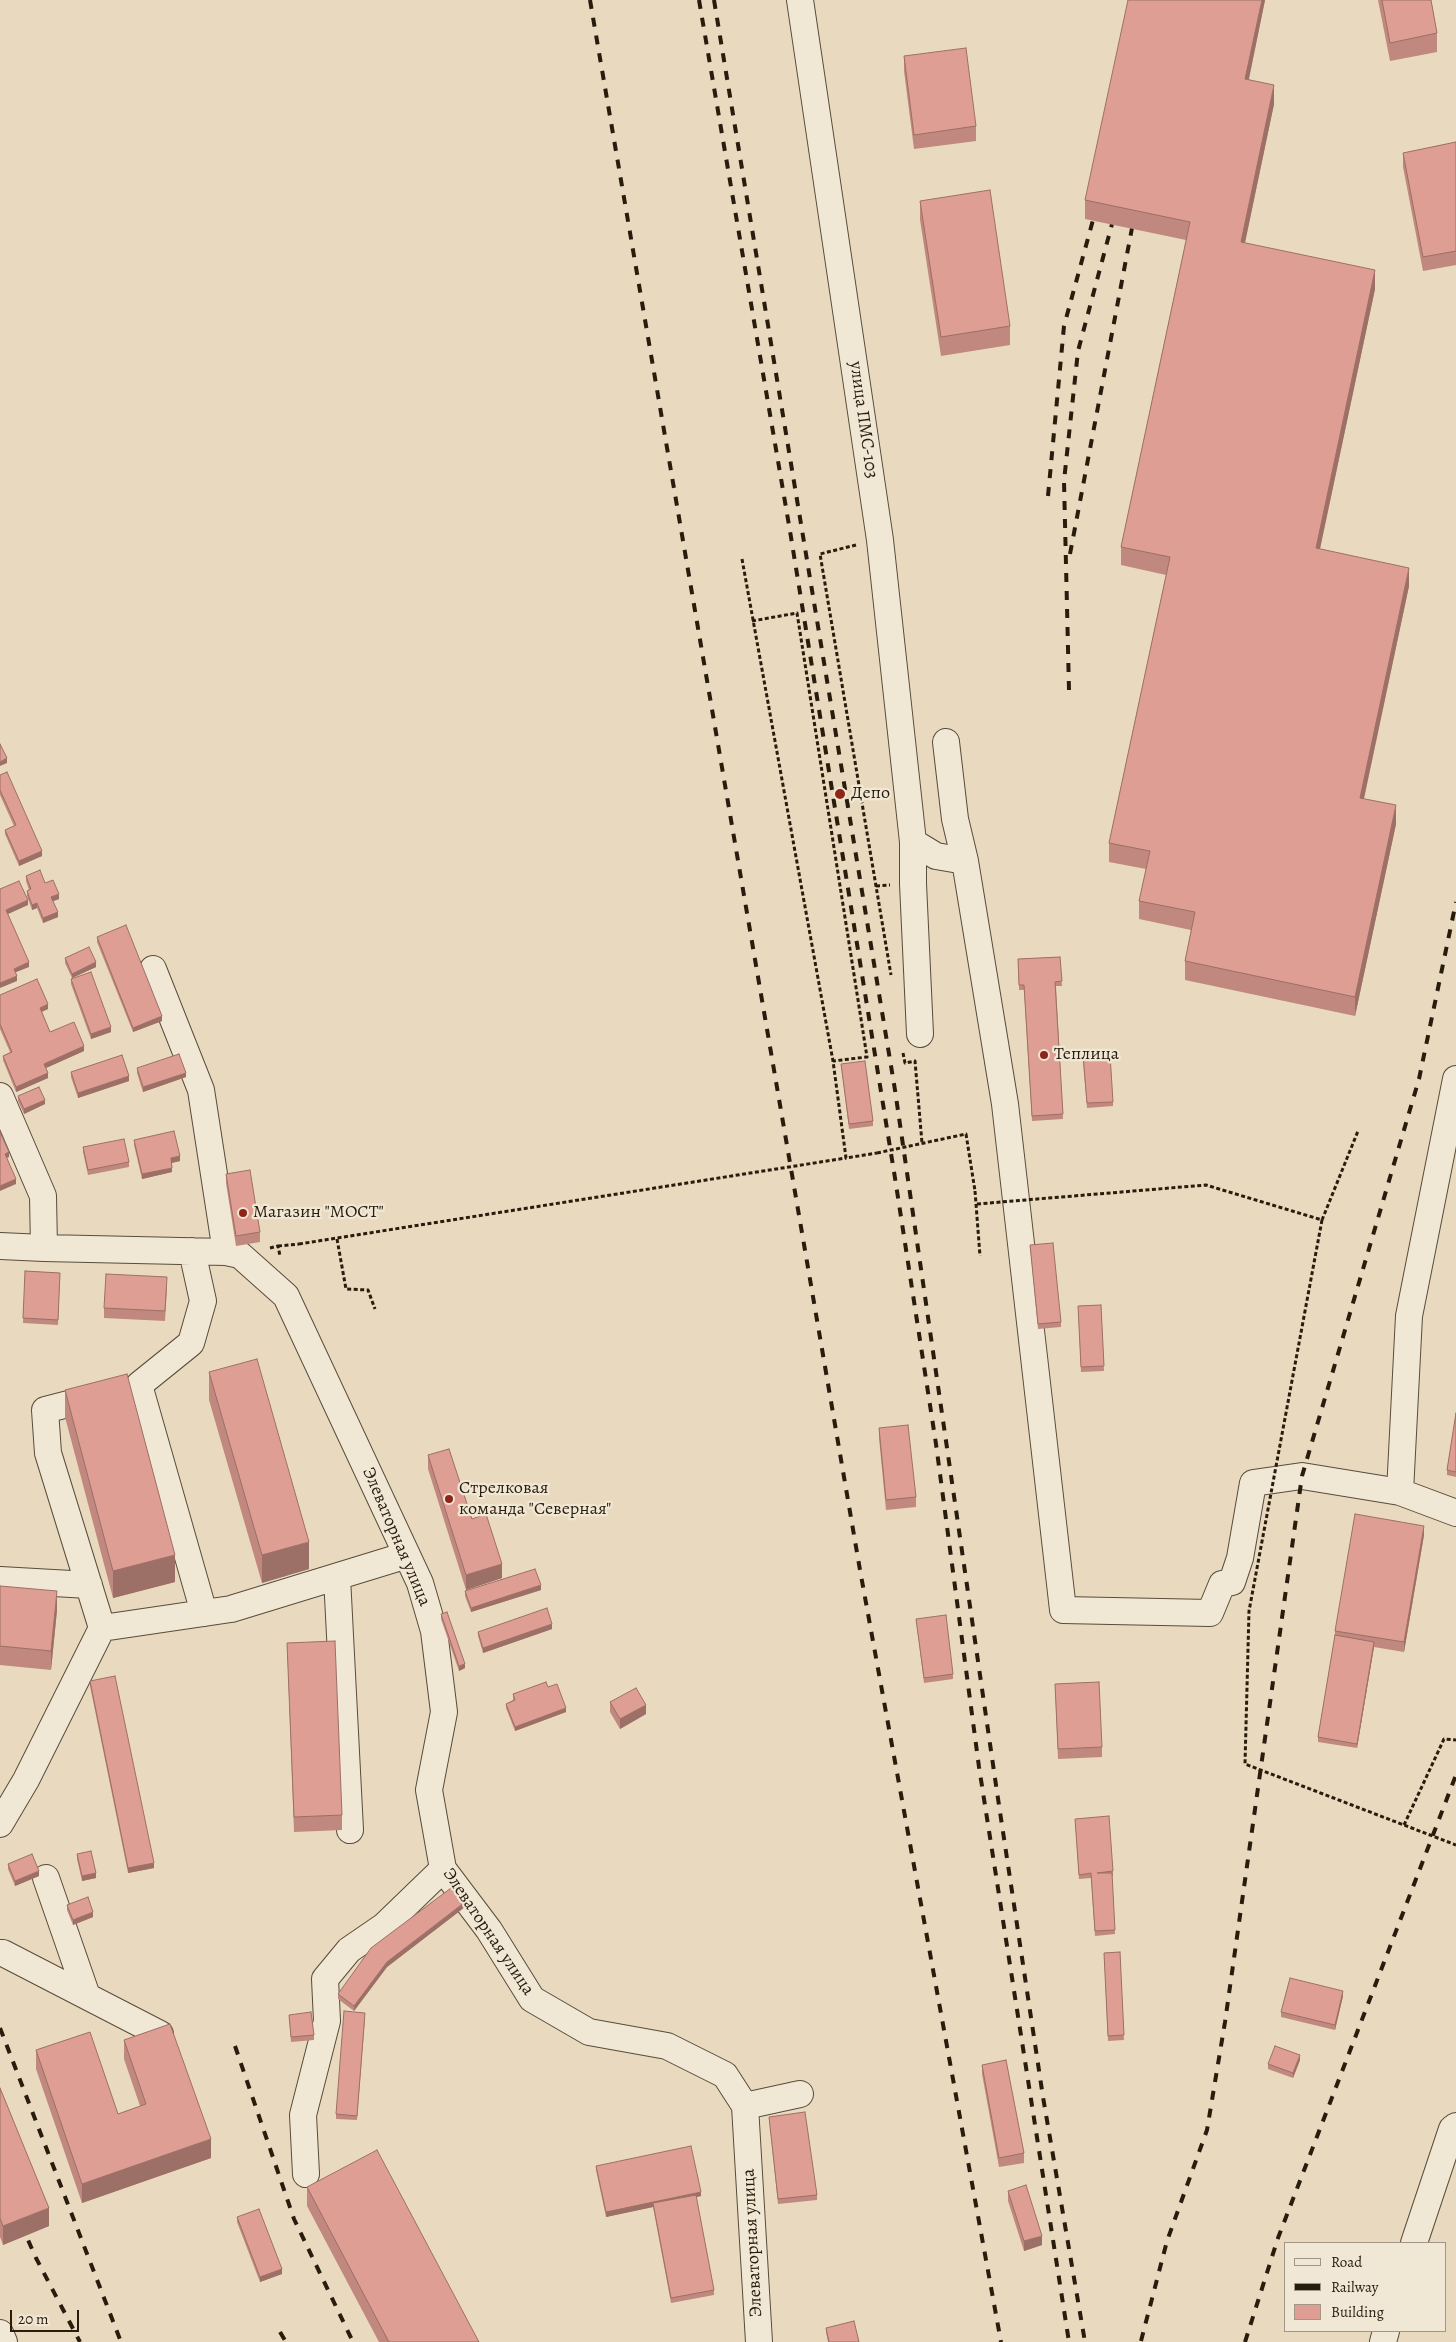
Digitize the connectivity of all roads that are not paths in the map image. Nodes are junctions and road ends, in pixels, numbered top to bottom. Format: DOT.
graph roads {
  1 [pos="800,0"];
  2 [pos="946,742"];
  3 [pos="913,842"];
  4 [pos="965,860"];
  5 [pos="152,969"];
  6 [pos="911,1038"];
  7 [pos="1456,1079"];
  8 [pos="0,1096"];
  9 [pos="0,1246"];
  10 [pos="44,1248"];
  11 [pos="192,1251"];
  12 [pos="226,1252"];
  13 [pos="139,1385"];
  14 [pos="1400,1492"];
  15 [pos="1456,1513"];
  16 [pos="407,1555"];
  17 [pos="337,1577"];
  18 [pos="0,1580"];
  19 [pos="89,1584"];
  20 [pos="204,1613"];
  21 [pos="102,1628"];
  22 [pos="0,1824"];
  23 [pos="350,1830"];
  24 [pos="443,1869"];
  25 [pos="46,1878"];
  26 [pos="0,1953"];
  27 [pos="87,1996"];
  28 [pos="160,2034"];
  29 [pos="800,2094"];
  30 [pos="745,2106"];
  31 [pos="1456,2126"];
  32 [pos="306,2174"];
  33 [pos="1414,2242"];
  34 [pos="0,2333"];
  35 [pos="4,2342"];
  36 [pos="759,2342"];
  1 -- 3 [label="street, улица ПМС-103"];
  2 -- 4 [label="street"];
  3 -- 4 [label="street"];
  3 -- 6 [label="street, улица ПМС-103"];
  4 -- 14 [label="street"];
  5 -- 12 [label="street"];
  7 -- 14 [label="street"];
  8 -- 10 [label="street"];
  9 -- 10 [label="street, Элеваторная улица"];
  10 -- 11 [label="street, Элеваторная улица"];
  11 -- 12 [label="street, Элеваторная улица"];
  11 -- 13 [label="street"];
  12 -- 16 [label="street, Элеваторная улица"];
  13 -- 19 [label="street"];
  13 -- 20 [label="street"];
  14 -- 15 [label="street"];
  16 -- 17 [label="street"];
  16 -- 24 [label="street, Элеваторная улица"];
  17 -- 20 [label="street"];
  17 -- 23 [label="street"];
  18 -- 19 [label="street"];
  19 -- 21 [label="street"];
  20 -- 21 [label="street"];
  21 -- 22 [label="street"];
  24 -- 30 [label="street, Элеваторная улица"];
  24 -- 32 [label="street"];
  25 -- 27 [label="street"];
  26 -- 27 [label="street"];
  27 -- 28 [label="street"];
  29 -- 30 [label="street"];
  30 -- 36 [label="street, Элеваторная улица"];
  31 -- 33 [label="street"];
  34 -- 35 [label="street"];
}
